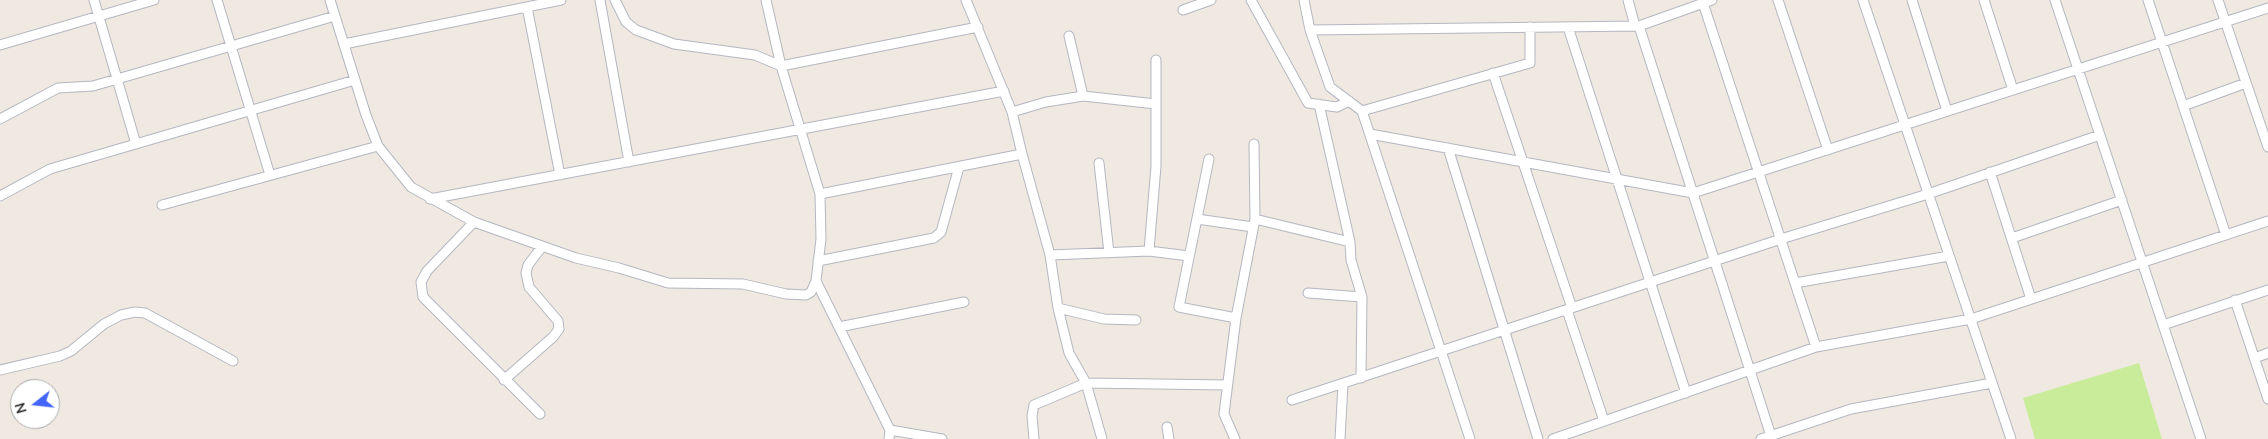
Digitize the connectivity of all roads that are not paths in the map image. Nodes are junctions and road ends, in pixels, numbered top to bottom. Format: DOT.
graph roads {
  1 [pos="94,0"];
  2 [pos="154,0"];
  3 [pos="217,0"];
  4 [pos="330,0"];
  5 [pos="561,0"];
  6 [pos="600,0"];
  7 [pos="615,0"];
  8 [pos="766,0"];
  9 [pos="966,0"];
  10 [pos="1211,0"];
  11 [pos="1251,0"];
  12 [pos="1304,0"];
  13 [pos="1628,0"];
  14 [pos="1778,0"];
  15 [pos="1863,0"];
  16 [pos="1912,0"];
  17 [pos="1984,0"];
  18 [pos="2055,0"];
  19 [pos="2148,0"];
  20 [pos="2218,0"];
  21 [pos="1707,2"];
  22 [pos="527,7"];
  23 [pos="2268,8"];
  24 [pos="1183,10"];
  25 [pos="99,16"];
  26 [pos="335,16"];
  27 [pos="2226,22"];
  28 [pos="1637,26"];
  29 [pos="978,27"];
  30 [pos="1530,27"];
  31 [pos="1568,27"];
  32 [pos="1310,30"];
  33 [pos="1069,36"];
  34 [pos="2162,42"];
  35 [pos="344,44"];
  36 [pos="0,45"];
  37 [pos="231,46"];
  38 [pos="1156,60"];
  39 [pos="781,66"];
  40 [pos="2078,69"];
  41 [pos="1493,73"];
  42 [pos="117,79"];
  43 [pos="355,80"];
  44 [pos="2246,83"];
  45 [pos="2014,90"];
  46 [pos="1004,91"];
  47 [pos="1084,96"];
  48 [pos="1349,101"];
  49 [pos="1156,104"];
  50 [pos="1319,104"];
  51 [pos="2183,106"];
  52 [pos="250,111"];
  53 [pos="1362,111"];
  54 [pos="1012,112"];
  55 [pos="1947,112"];
  56 [pos="0,119"];
  57 [pos="1905,125"];
  58 [pos="800,131"];
  59 [pos="1370,134"];
  60 [pos="2100,135"];
  61 [pos="136,144"];
  62 [pos="1254,144"];
  63 [pos="378,146"];
  64 [pos="2268,147"];
  65 [pos="1448,148"];
  66 [pos="1828,150"];
  67 [pos="1022,154"];
  68 [pos="1209,160"];
  69 [pos="629,162"];
  70 [pos="1523,162"];
  71 [pos="1099,163"];
  72 [pos="959,167"];
  73 [pos="1758,172"];
  74 [pos="1990,172"];
  75 [pos="270,175"];
  76 [pos="560,175"];
  77 [pos="1618,180"];
  78 [pos="1693,193"];
  79 [pos="820,194"];
  80 [pos="1928,194"];
  81 [pos="0,196"];
  82 [pos="430,199"];
  83 [pos="2122,200"];
  84 [pos="162,205"];
  85 [pos="1197,219"];
  86 [pos="2268,221"];
  87 [pos="474,222"];
  88 [pos="1254,223"];
  89 [pos="2226,235"];
  90 [pos="2012,238"];
  91 [pos="1780,239"];
  92 [pos="1350,242"];
  93 [pos="541,248"];
  94 [pos="1149,252"];
  95 [pos="1109,253"];
  96 [pos="1050,255"];
  97 [pos="1189,256"];
  98 [pos="1949,256"];
  99 [pos="818,261"];
  100 [pos="1715,261"];
  101 [pos="2143,263"];
  102 [pos="816,281"];
  103 [pos="1651,282"];
  104 [pos="1795,283"];
  105 [pos="2268,290"];
  106 [pos="1308,293"];
  107 [pos="1362,297"];
  108 [pos="2032,299"];
  109 [pos="2235,300"];
  110 [pos="964,302"];
  111 [pos="1058,308"];
  112 [pos="1570,309"];
  113 [pos="1236,318"];
  114 [pos="1971,319"];
  115 [pos="1136,320"];
  116 [pos="2163,324"];
  117 [pos="839,327"];
  118 [pos="1505,330"];
  119 [pos="1816,348"];
  120 [pos="1441,351"];
  121 [pos="2268,353"];
  122 [pos="2254,358"];
  123 [pos="233,361"];
  124 [pos="0,370"];
  125 [pos="1750,370"];
  126 [pos="1362,378"];
  127 [pos="504,380"];
  128 [pos="1992,383"];
  129 [pos="1086,384"];
  130 [pos="1343,384"];
  131 [pos="1228,385"];
  132 [pos="1686,392"];
  133 [pos="2268,399"];
  134 [pos="1292,400"];
  135 [pos="540,414"];
  136 [pos="1604,421"];
  137 [pos="1167,427"];
  138 [pos="890,434"];
  139 [pos="1771,437"];
  140 [pos="942,439"];
  141 [pos="1034,439"];
  142 [pos="1102,439"];
  143 [pos="1169,439"];
  144 [pos="1235,439"];
  145 [pos="1340,439"];
  146 [pos="1470,439"];
  147 [pos="1538,439"];
  148 [pos="1553,439"];
  149 [pos="1761,439"];
  150 [pos="2011,439"];
  151 [pos="2201,439"];
  1 -- 25 [label="street"];
  2 -- 25 [label="street"];
  3 -- 37 [label="street"];
  4 -- 26 [label="street"];
  5 -- 22 [label="street"];
  6 -- 69 [label="street"];
  7 -- 39 [label="street"];
  8 -- 39 [label="street"];
  9 -- 29 [label="street"];
  10 -- 24 [label="street"];
  11 -- 50 [label="street"];
  12 -- 32 [label="street"];
  13 -- 28 [label="street"];
  14 -- 66 [label="street"];
  15 -- 57 [label="street"];
  16 -- 55 [label="street"];
  17 -- 45 [label="street"];
  18 -- 40 [label="street"];
  19 -- 34 [label="street"];
  20 -- 27 [label="street"];
  21 -- 28 [label="street"];
  21 -- 73 [label="street"];
  22 -- 35 [label="street"];
  22 -- 76 [label="street"];
  23 -- 27 [label="street"];
  25 -- 36 [label="street"];
  25 -- 42 [label="street"];
  26 -- 35 [label="street"];
  26 -- 37 [label="street"];
  27 -- 34 [label="street"];
  27 -- 44 [label="street"];
  28 -- 31 [label="street"];
  28 -- 78 [label="street"];
  29 -- 39 [label="street"];
  29 -- 46 [label="street"];
  30 -- 31 [label="street"];
  30 -- 32 [label="street"];
  30 -- 41 [label="street"];
  31 -- 77 [label="street"];
  32 -- 48 [label="street"];
  33 -- 47 [label="street"];
  34 -- 40 [label="street"];
  34 -- 51 [label="street"];
  35 -- 43 [label="street"];
  37 -- 42 [label="street"];
  37 -- 52 [label="street"];
  38 -- 49 [label="street"];
  39 -- 58 [label="street"];
  40 -- 45 [label="street"];
  40 -- 60 [label="street"];
  41 -- 53 [label="street"];
  41 -- 70 [label="street"];
  42 -- 56 [label="street"];
  42 -- 61 [label="street"];
  43 -- 52 [label="street"];
  43 -- 63 [label="street"];
  44 -- 51 [label="street"];
  44 -- 64 [label="street"];
  45 -- 55 [label="street"];
  46 -- 54 [label="street"];
  46 -- 58 [label="street"];
  47 -- 49 [label="street"];
  47 -- 54 [label="street"];
  48 -- 50 [label="street"];
  48 -- 53 [label="street"];
  49 -- 94 [label="street"];
  50 -- 92 [label="street"];
  51 -- 89 [label="street"];
  52 -- 61 [label="street"];
  52 -- 75 [label="street"];
  53 -- 59 [label="street"];
  54 -- 67 [label="street"];
  55 -- 57 [label="street"];
  57 -- 66 [label="street"];
  57 -- 80 [label="street"];
  58 -- 69 [label="street"];
  58 -- 79 [label="street"];
  59 -- 65 [label="street"];
  59 -- 120 [label="street"];
  60 -- 74 [label="street"];
  60 -- 83 [label="street"];
  61 -- 81 [label="street"];
  62 -- 88 [label="street"];
  63 -- 75 [label="street"];
  63 -- 82 [label="street"];
  65 -- 70 [label="street"];
  65 -- 118 [label="street"];
  66 -- 73 [label="street"];
  67 -- 72 [label="street"];
  67 -- 96 [label="street"];
  68 -- 85 [label="street"];
  69 -- 76 [label="street"];
  70 -- 77 [label="street"];
  70 -- 112 [label="street"];
  71 -- 95 [label="street"];
  72 -- 79 [label="street"];
  72 -- 99 [label="street"];
  73 -- 78 [label="street"];
  73 -- 91 [label="street"];
  74 -- 80 [label="street"];
  74 -- 90 [label="street"];
  75 -- 84 [label="street"];
  76 -- 82 [label="street"];
  77 -- 78 [label="street"];
  77 -- 103 [label="street"];
  78 -- 100 [label="street"];
  79 -- 99 [label="street"];
  80 -- 91 [label="street"];
  80 -- 98 [label="street"];
  82 -- 87 [label="street"];
  83 -- 90 [label="street"];
  83 -- 101 [label="street"];
  85 -- 88 [label="street"];
  85 -- 97 [label="street"];
  86 -- 89 [label="street"];
  87 -- 93 [label="street"];
  87 -- 127 [label="street"];
  88 -- 92 [label="street"];
  88 -- 113 [label="street"];
  89 -- 101 [label="street"];
  90 -- 108 [label="street"];
  91 -- 100 [label="street"];
  91 -- 104 [label="street"];
  92 -- 107 [label="street"];
  93 -- 102 [label="street"];
  93 -- 127 [label="street"];
  94 -- 95 [label="street"];
  94 -- 97 [label="street"];
  95 -- 96 [label="street"];
  96 -- 111 [label="street"];
  97 -- 113 [label="street"];
  98 -- 104 [label="street"];
  98 -- 114 [label="street"];
  99 -- 102 [label="street"];
  100 -- 103 [label="street"];
  100 -- 125 [label="street"];
  101 -- 108 [label="street"];
  101 -- 116 [label="street"];
  102 -- 117 [label="street"];
  103 -- 112 [label="street"];
  103 -- 132 [label="street"];
  104 -- 119 [label="street"];
  105 -- 109 [label="street"];
  106 -- 107 [label="street"];
  107 -- 126 [label="street"];
  108 -- 114 [label="street"];
  109 -- 116 [label="street"];
  109 -- 122 [label="street"];
  110 -- 117 [label="street"];
  111 -- 115 [label="street"];
  111 -- 129 [label="street"];
  112 -- 118 [label="street"];
  112 -- 136 [label="street"];
  113 -- 131 [label="street"];
  114 -- 119 [label="street"];
  114 -- 128 [label="street"];
  116 -- 151 [label="street"];
  117 -- 138 [label="street"];
  118 -- 120 [label="street"];
  118 -- 147 [label="street"];
  119 -- 125 [label="street"];
  120 -- 126 [label="street"];
  120 -- 146 [label="street"];
  121 -- 122 [label="street"];
  122 -- 133 [label="street"];
  123 -- 124 [label="street"];
  125 -- 132 [label="street"];
  125 -- 139 [label="street"];
  126 -- 130 [label="street"];
  127 -- 135 [label="street"];
  128 -- 139 [label="street"];
  128 -- 150 [label="street"];
  129 -- 131 [label="street"];
  129 -- 141 [label="street"];
  129 -- 142 [label="street"];
  130 -- 134 [label="street"];
  130 -- 145 [label="street"];
  131 -- 144 [label="street"];
  132 -- 136 [label="street"];
  136 -- 148 [label="street"];
  137 -- 143 [label="street"];
  138 -- 140 [label="street"];
  139 -- 149 [label="street"];
}
